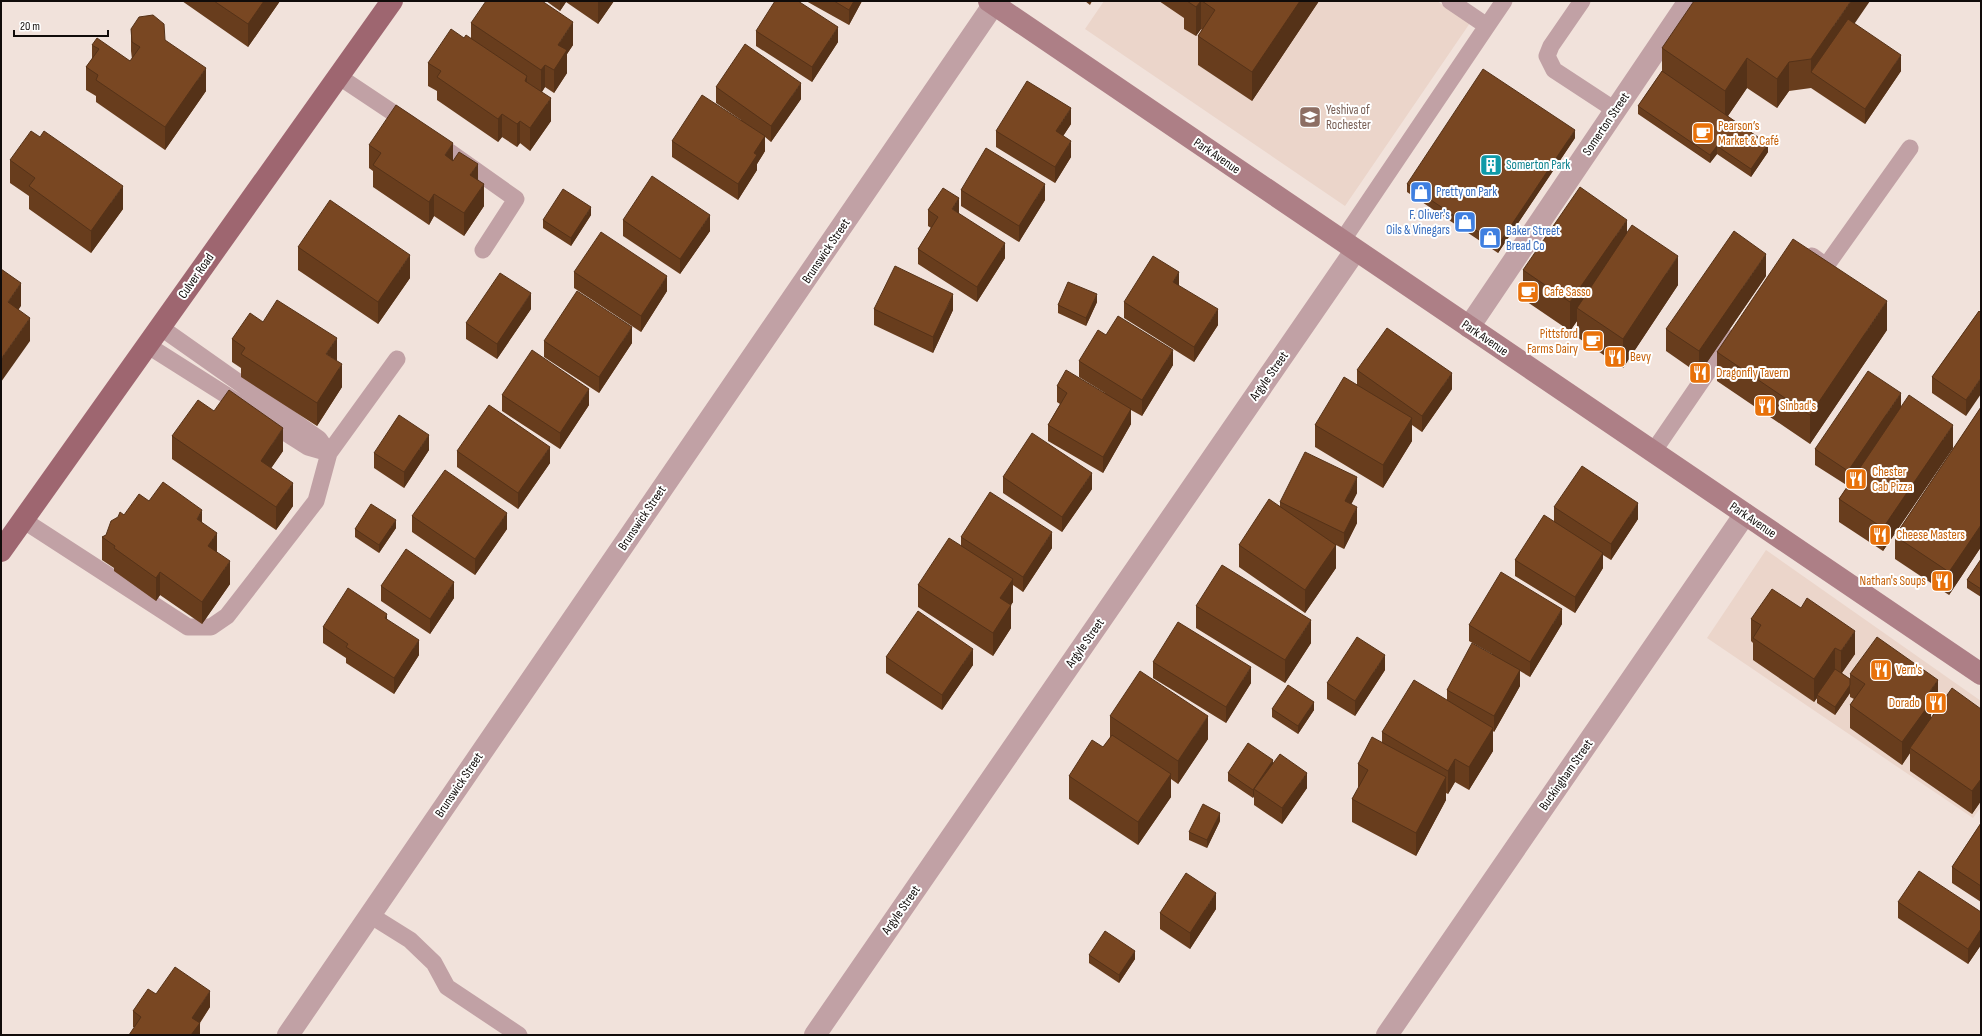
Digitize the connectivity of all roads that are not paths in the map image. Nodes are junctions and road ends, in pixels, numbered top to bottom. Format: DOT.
graph roads {
  1 [pos="392,1"];
  2 [pos="1450,1"];
  3 [pos="1504,1"];
  4 [pos="1582,1"];
  5 [pos="1689,1"];
  6 [pos="993,2"];
  7 [pos="1487,26"];
  8 [pos="338,76"];
  9 [pos="1615,110"];
  10 [pos="1910,148"];
  11 [pos="1348,246"];
  12 [pos="1798,246"];
  13 [pos="482,250"];
  14 [pos="160,327"];
  15 [pos="1469,327"];
  16 [pos="1740,327"];
  17 [pos="147,345"];
  18 [pos="397,359"];
  19 [pos="1653,452"];
  20 [pos="330,453"];
  21 [pos="1745,514"];
  22 [pos="23,520"];
  23 [pos="1,551"];
  24 [pos="1981,674"];
  25 [pos="370,915"];
  26 [pos="288,1035"];
  27 [pos="519,1035"];
  28 [pos="815,1035"];
  29 [pos="1387,1035"];
  1 -- 8 [label="main road, Culver Road"];
  2 -- 7 [label="lane"];
  3 -- 7 [label="lane"];
  4 -- 9 [label="lane"];
  5 -- 9 [label="street, Somerton Street"];
  6 -- 11 [label="street, Park Avenue"];
  6 -- 25 [label="street, Brunswick Street"];
  7 -- 11 [label="lane"];
  8 -- 13 [label="lane"];
  8 -- 14 [label="main road, Culver Road"];
  9 -- 15 [label="street, Somerton Street"];
  10 -- 12 [label="lane"];
  11 -- 15 [label="street, Park Avenue"];
  11 -- 28 [label="street, Argyle Street"];
  14 -- 17 [label="main road, Culver Road"];
  14 -- 20 [label="lane"];
  15 -- 19 [label="street, Park Avenue"];
  16 -- 19 [label="lane"];
  17 -- 20 [label="lane"];
  17 -- 22 [label="main road, Culver Road"];
  18 -- 20 [label="lane"];
  19 -- 21 [label="street, Park Avenue"];
  20 -- 22 [label="lane"];
  21 -- 24 [label="street, Park Avenue"];
  21 -- 29 [label="street, Buckingham Street"];
  22 -- 23 [label="main road, Culver Road"];
  25 -- 26 [label="street, Brunswick Street"];
  25 -- 27 [label="lane"];
}
